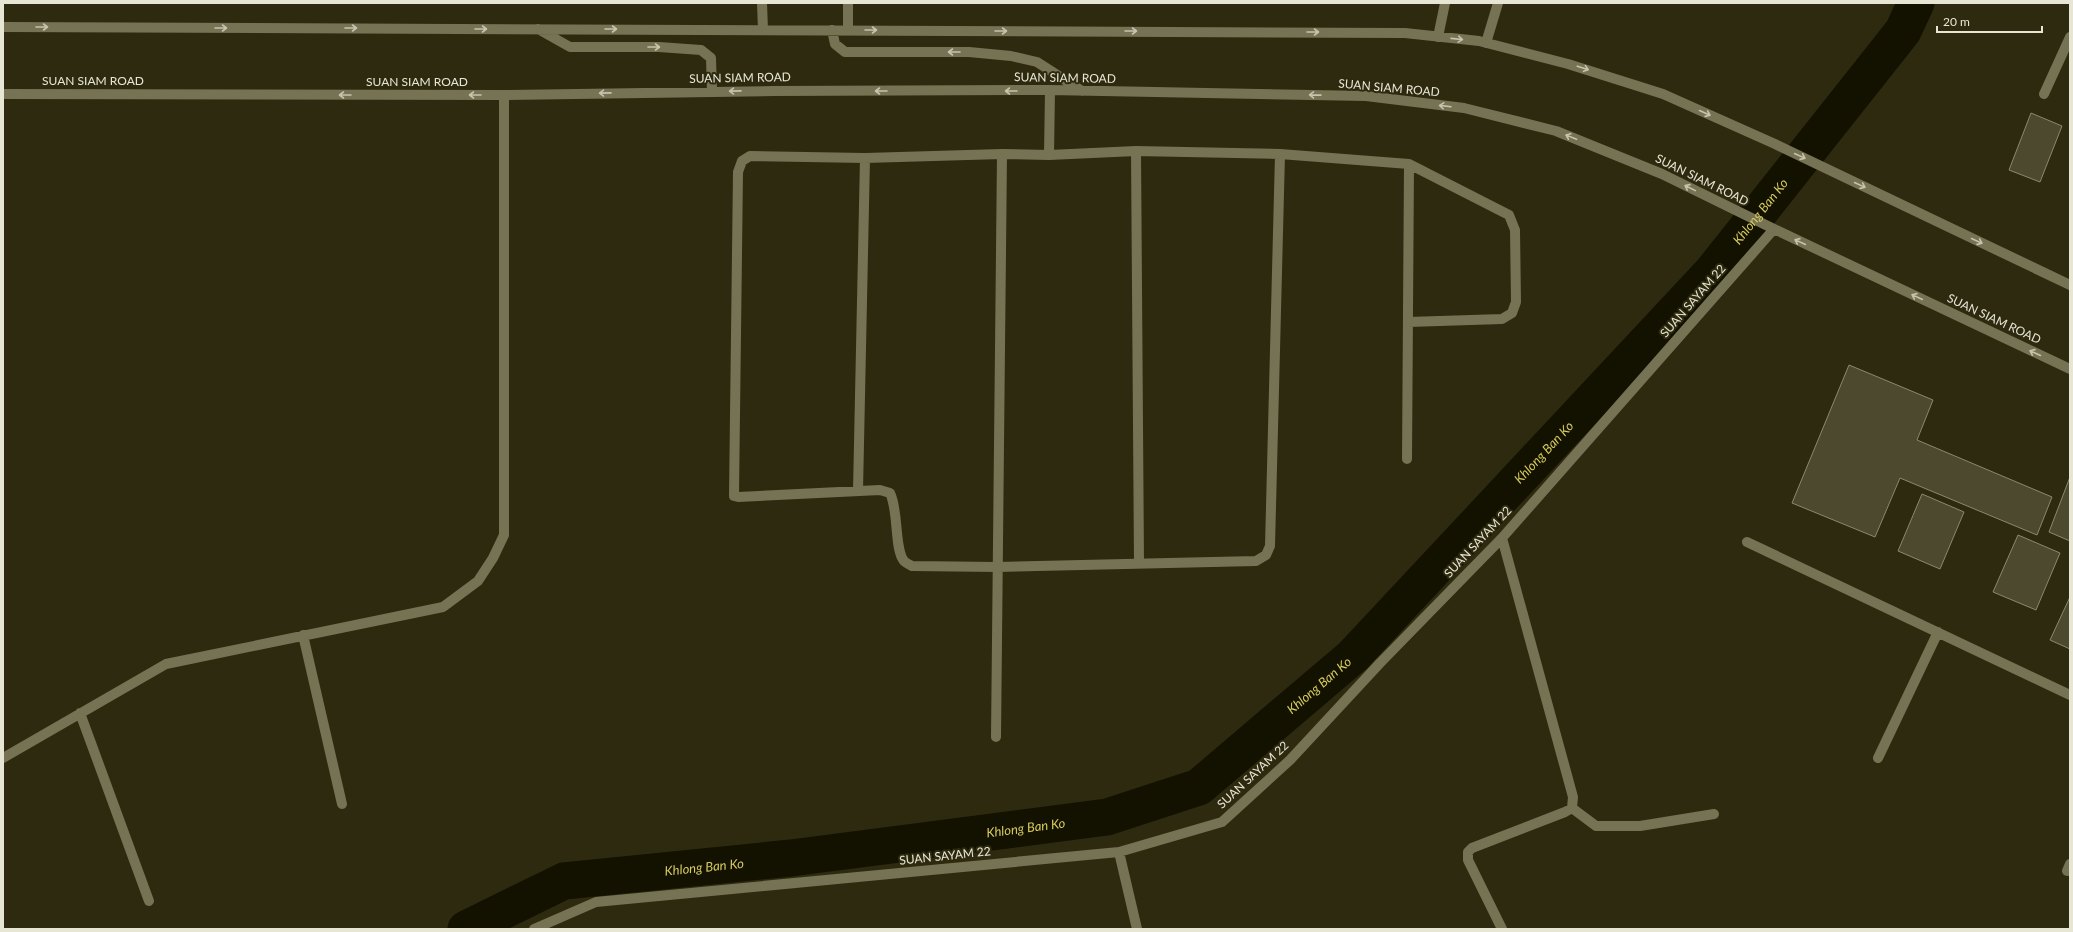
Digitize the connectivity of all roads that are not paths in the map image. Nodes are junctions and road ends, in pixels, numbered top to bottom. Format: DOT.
graph roads {
  1 [pos="762,3"];
  2 [pos="848,3"];
  3 [pos="1445,3"];
  4 [pos="1498,3"];
  5 [pos="3,27"];
  6 [pos="536,28"];
  7 [pos="763,30"];
  8 [pos="832,30"];
  9 [pos="848,30"];
  10 [pos="1438,37"];
  11 [pos="2070,37"];
  12 [pos="1486,43"];
  13 [pos="1050,90"];
  14 [pos="1082,91"];
  15 [pos="712,92"];
  16 [pos="3,94"];
  17 [pos="2044,94"];
  18 [pos="504,95"];
  19 [pos="1136,151"];
  20 [pos="1002,154"];
  21 [pos="1280,154"];
  22 [pos="1049,155"];
  23 [pos="865,158"];
  24 [pos="1409,164"];
  25 [pos="1774,229"];
  26 [pos="2070,285"];
  27 [pos="1408,322"];
  28 [pos="2070,369"];
  29 [pos="1407,459"];
  30 [pos="858,491"];
  31 [pos="1502,538"];
  32 [pos="1747,542"];
  33 [pos="1139,563"];
  34 [pos="997,567"];
  35 [pos="1938,632"];
  36 [pos="303,635"];
  37 [pos="2070,695"];
  38 [pos="80,713"];
  39 [pos="996,737"];
  40 [pos="3,758"];
  41 [pos="1878,758"];
  42 [pos="342,804"];
  43 [pos="1572,808"];
  44 [pos="1714,814"];
  45 [pos="1119,852"];
  46 [pos="149,901"];
  47 [pos="534,929"];
  48 [pos="1137,929"];
  49 [pos="1502,929"];
  1 -- 7 [label="street"];
  2 -- 9 [label="street"];
  3 -- 10 [label="street"];
  4 -- 12 [label="street"];
  5 -- 6 [label="street, one-way"];
  6 -- 7 [label="street, one-way"];
  6 -- 15 [label="street, one-way"];
  7 -- 8 [label="street"];
  8 -- 9 [label="street"];
  14 -- 8 [label="street, one-way"];
  9 -- 10 [label="street, one-way"];
  10 -- 12 [label="street, one-way"];
  11 -- 17 [label="street"];
  12 -- 26 [label="street, one-way"];
  13 -- 14 [label="street, SUAN SIAM ROAD"];
  13 -- 15 [label="street, SUAN SIAM ROAD, one-way"];
  13 -- 22 [label="street"];
  25 -- 14 [label="street, SUAN SIAM ROAD, one-way"];
  15 -- 18 [label="street, SUAN SIAM ROAD, one-way"];
  18 -- 16 [label="street, SUAN SIAM ROAD, one-way"];
  18 -- 36 [label="street"];
  19 -- 21 [label="street"];
  19 -- 22 [label="street"];
  19 -- 33 [label="street"];
  20 -- 22 [label="street"];
  20 -- 23 [label="street"];
  20 -- 34 [label="street"];
  21 -- 24 [label="street"];
  21 -- 33 [label="street"];
  23 -- 30 [label="street"];
  23 -- 30 [label="street"];
  24 -- 27 [label="street"];
  24 -- 27 [label="street"];
  28 -- 25 [label="street, SUAN SIAM ROAD, one-way"];
  25 -- 31 [label="street, SUAN SAYAM 22"];
  27 -- 29 [label="street"];
  30 -- 34 [label="street"];
  31 -- 43 [label="street"];
  31 -- 45 [label="street, SUAN SAYAM 22"];
  32 -- 35 [label="street"];
  33 -- 34 [label="street"];
  34 -- 39 [label="street"];
  35 -- 37 [label="street"];
  35 -- 41 [label="street"];
  36 -- 38 [label="street"];
  36 -- 42 [label="street"];
  38 -- 40 [label="street"];
  38 -- 46 [label="street"];
  43 -- 44 [label="street"];
  43 -- 49 [label="street"];
  45 -- 47 [label="street, SUAN SAYAM 22"];
  45 -- 48 [label="street"];
}
